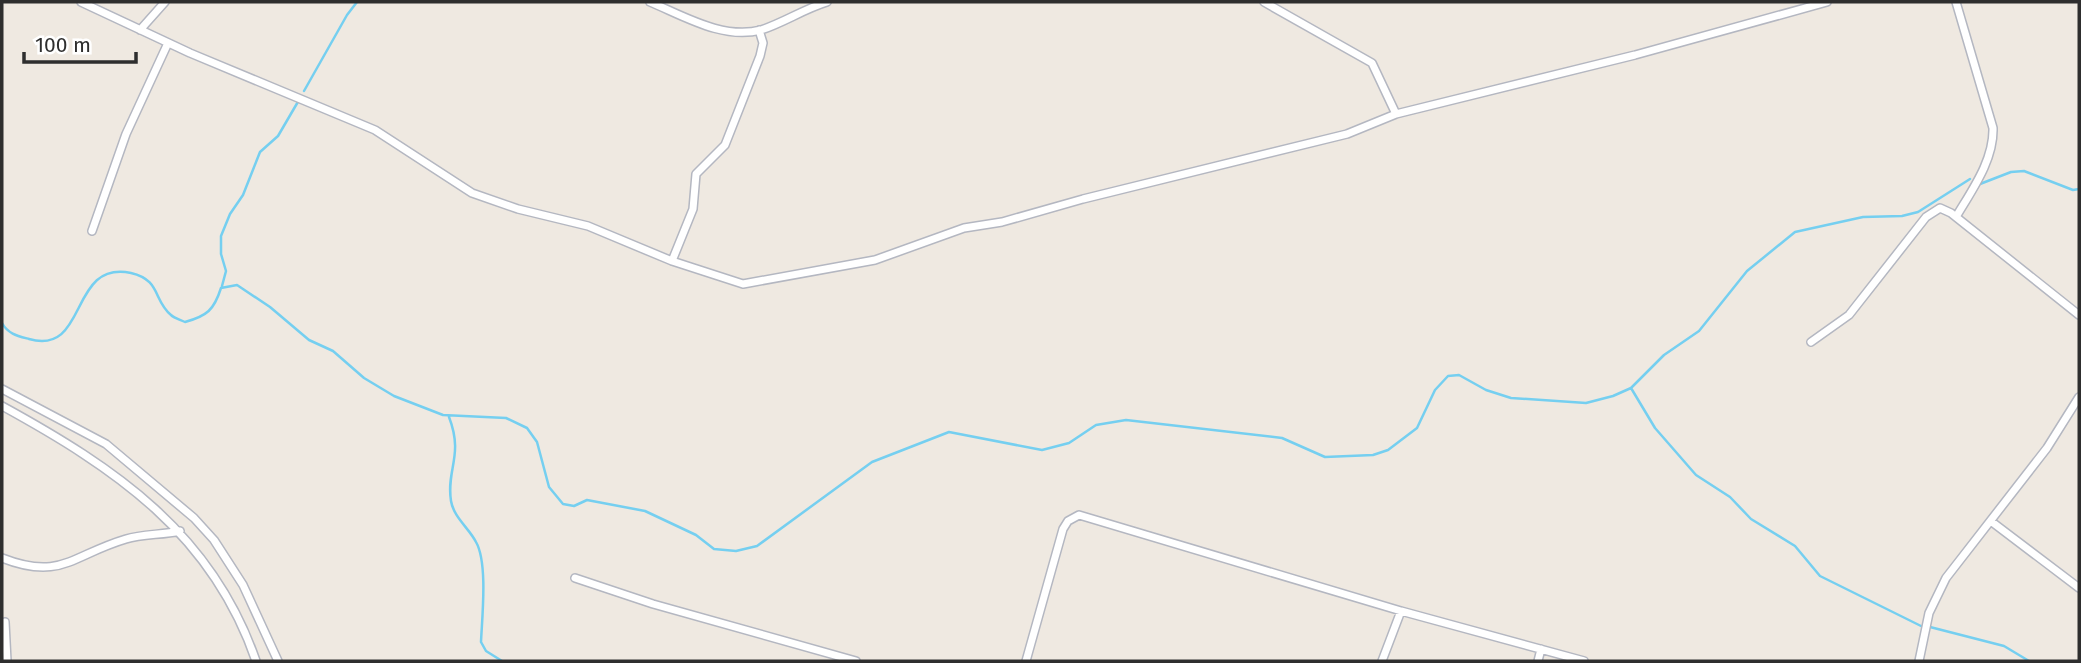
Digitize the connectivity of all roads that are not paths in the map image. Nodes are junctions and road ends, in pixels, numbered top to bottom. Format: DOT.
graph roads {
  1 [pos="81,2"];
  2 [pos="165,2"];
  3 [pos="650,2"];
  4 [pos="827,2"];
  5 [pos="1264,2"];
  6 [pos="1827,2"];
  7 [pos="1956,2"];
  8 [pos="140,30"];
  9 [pos="760,30"];
  10 [pos="168,43"];
  11 [pos="1396,114"];
  12 [pos="1956,217"];
  13 [pos="92,231"];
  14 [pos="672,261"];
  15 [pos="2079,314"];
  16 [pos="1811,342"];
  17 [pos="2,390"];
  18 [pos="2079,397"];
  19 [pos="2,405"];
  20 [pos="1992,522"];
  21 [pos="180,531"];
  22 [pos="2,558"];
  23 [pos="575,578"];
  24 [pos="2079,588"];
  25 [pos="1401,611"];
  26 [pos="5,622"];
  27 [pos="1541,649"];
  28 [pos="7,661"];
  29 [pos="256,661"];
  30 [pos="278,661"];
  31 [pos="856,661"];
  32 [pos="1026,661"];
  33 [pos="1382,661"];
  34 [pos="1538,661"];
  35 [pos="1584,661"];
  36 [pos="1919,661"];
  1 -- 8 [label="street"];
  2 -- 8 [label="street"];
  3 -- 9 [label="street"];
  4 -- 9 [label="street"];
  5 -- 11 [label="street"];
  6 -- 11 [label="street"];
  7 -- 12 [label="street"];
  8 -- 10 [label="street"];
  9 -- 14 [label="street"];
  10 -- 13 [label="street"];
  10 -- 14 [label="street"];
  11 -- 14 [label="street"];
  12 -- 15 [label="street"];
  12 -- 16 [label="street"];
  17 -- 30 [label="street"];
  18 -- 20 [label="street"];
  19 -- 21 [label="street"];
  20 -- 24 [label="street"];
  20 -- 36 [label="street"];
  21 -- 22 [label="street"];
  21 -- 29 [label="street"];
  23 -- 31 [label="street"];
  25 -- 27 [label="street"];
  25 -- 32 [label="street"];
  25 -- 33 [label="street"];
  26 -- 28 [label="street"];
  27 -- 34 [label="street"];
  27 -- 35 [label="street"];
}
